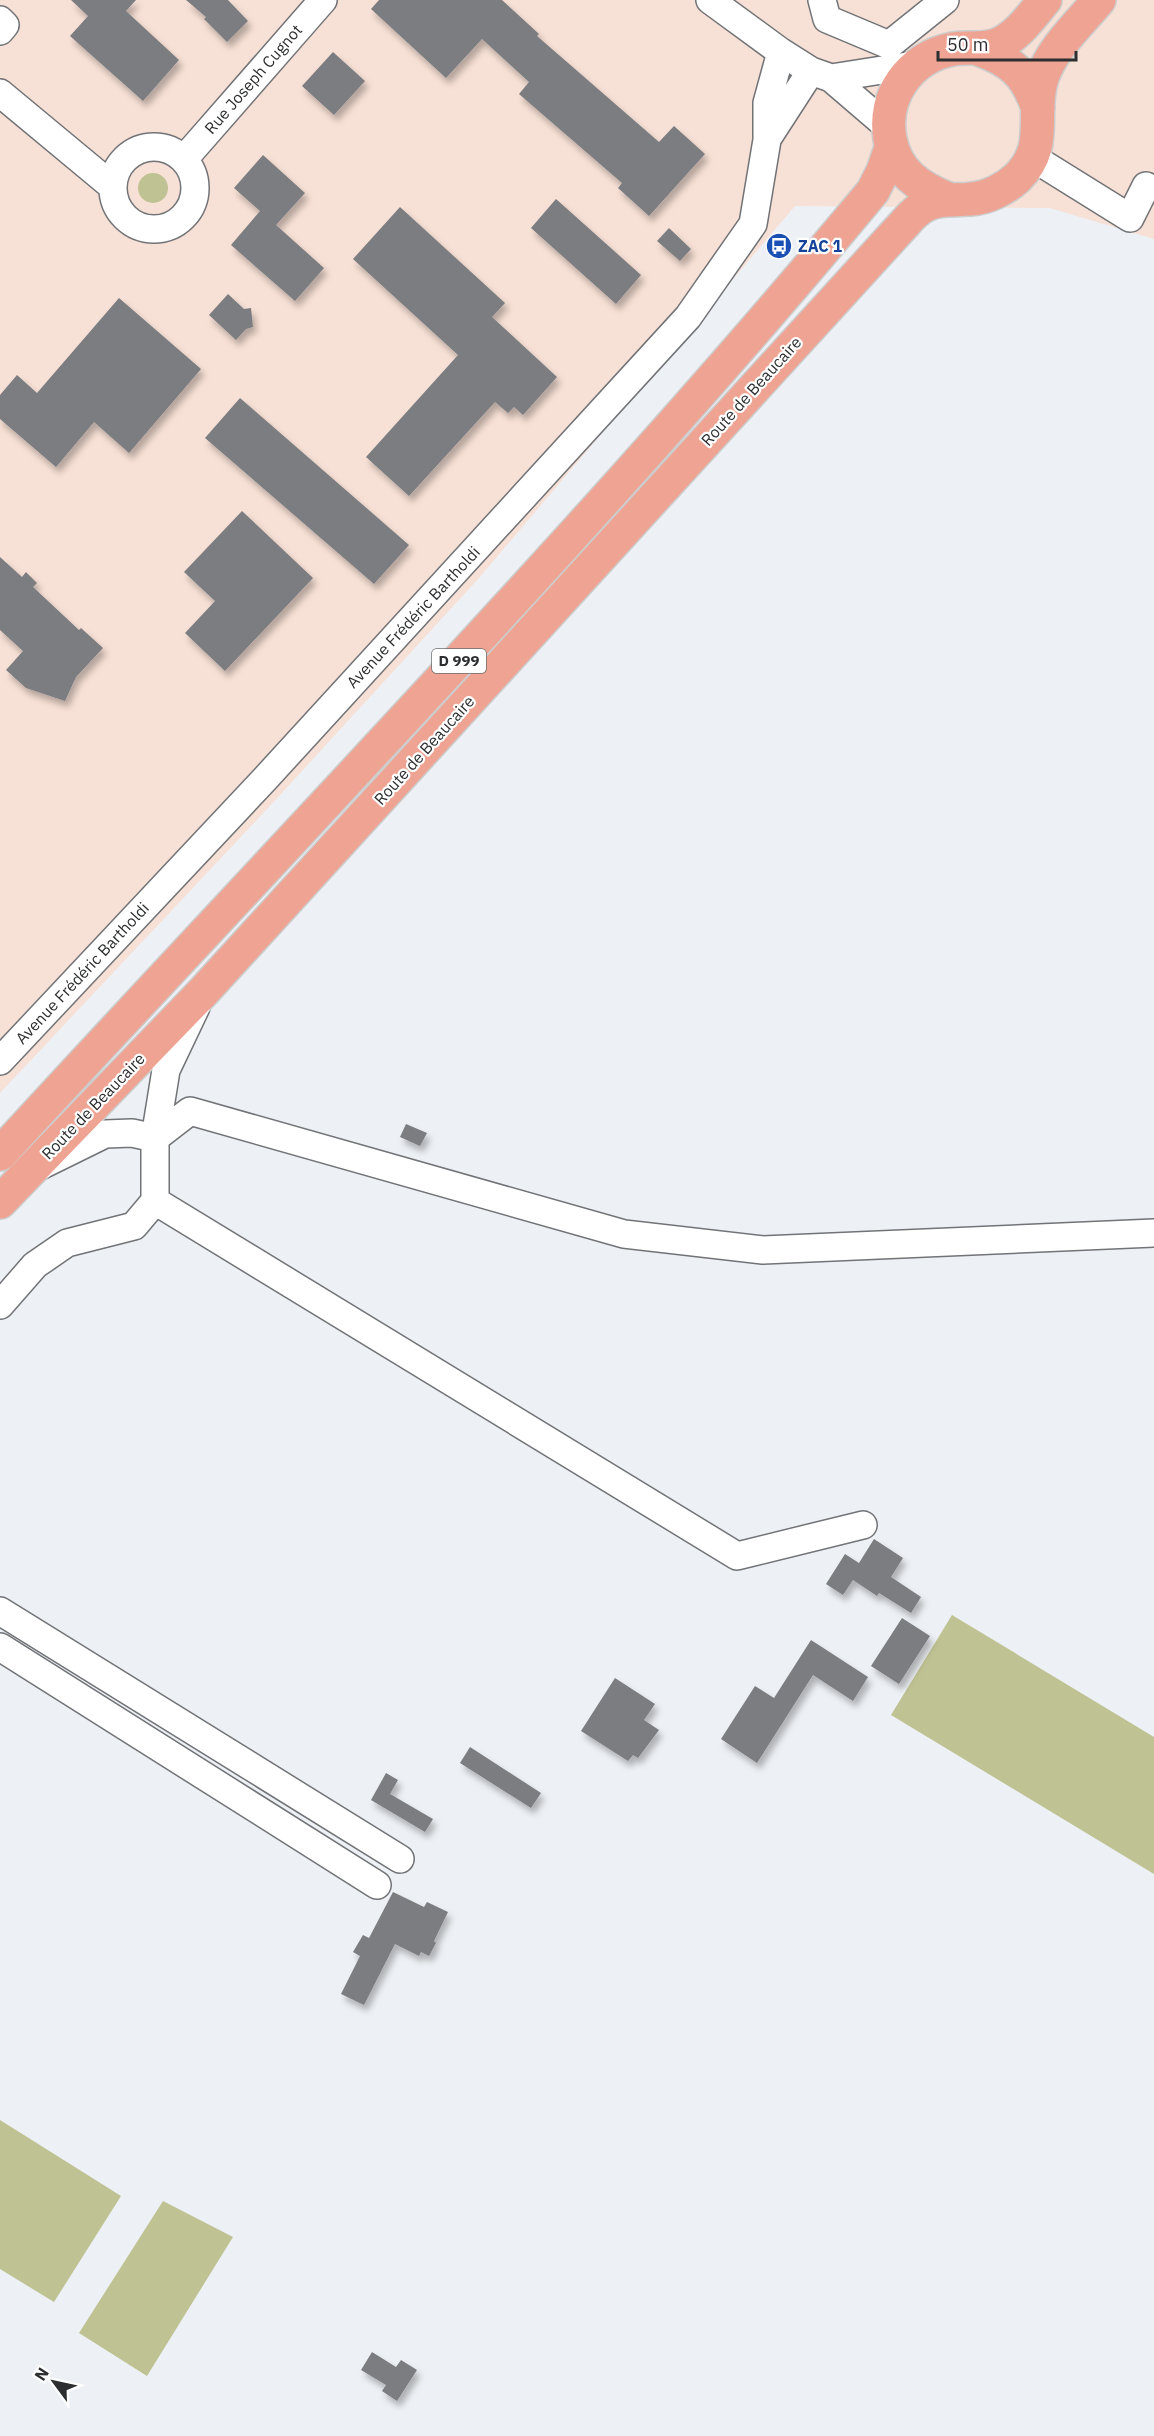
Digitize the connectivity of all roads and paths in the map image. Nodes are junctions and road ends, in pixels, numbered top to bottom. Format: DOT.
graph roads {
  1 [pos="323,0"];
  2 [pos="710,0"];
  3 [pos="822,0"];
  4 [pos="945,0"];
  5 [pos="1046,0"];
  6 [pos="1099,0"];
  7 [pos="0,20"];
  8 [pos="0,31"];
  9 [pos="978,49"];
  10 [pos="781,52"];
  11 [pos="914,66"];
  12 [pos="821,75"];
  13 [pos="0,93"];
  14 [pos="1038,108"];
  15 [pos="889,137"];
  16 [pos="767,140"];
  17 [pos="1032,157"];
  18 [pos="184,159"];
  19 [pos="112,186"];
  20 [pos="1146,186"];
  21 [pos="948,199"];
  22 [pos="204,991"];
  23 [pos="0,1061"];
  24 [pos="155,1138"];
  25 [pos="0,1154"];
  26 [pos="31,1170"];
  27 [pos="154,1201"];
  28 [pos="0,1202"];
  29 [pos="1154,1233"];
  30 [pos="0,1305"];
  31 [pos="863,1524"];
  32 [pos="0,1611"];
  33 [pos="0,1647"];
  34 [pos="400,1859"];
  35 [pos="377,1885"];
  1 -- 18 [label="street, Rue Joseph Cugnot"];
  2 -- 10 [label="street"];
  3 -- 4 [label="street"];
  5 -- 9 [label="main road, Route de Beaucaire"];
  6 -- 14 [label="main road, Route de Beaucaire"];
  7 -- 8 [label="street"];
  9 -- 11 [label="main road, Route de Beaucaire"];
  9 -- 14 [label="main road, Route de Beaucaire"];
  10 -- 12 [label="street"];
  10 -- 16 [label="street, Avenue Frédéric Bartholdi"];
  11 -- 12 [label="street"];
  11 -- 15 [label="main road, Route de Beaucaire"];
  12 -- 15 [label="street"];
  12 -- 16 [label="street, Avenue Frédéric Bartholdi"];
  13 -- 19 [label="street"];
  14 -- 17 [label="main road, Route de Beaucaire"];
  15 -- 21 [label="main road, Route de Beaucaire"];
  15 -- 25 [label="main road, Route de Beaucaire / D 999"];
  16 -- 23 [label="street, Avenue Frédéric Bartholdi"];
  17 -- 20 [label="street"];
  17 -- 21 [label="main road, Route de Beaucaire"];
  18 -- 19 [label="street"];
  18 -- 19 [label="street"];
  21 -- 22 [label="main road, Route de Beaucaire / D 999"];
  22 -- 24 [label="street"];
  22 -- 26 [label="main road, Route de Beaucaire / D 999"];
  24 -- 26 [label="street"];
  24 -- 27 [label="street"];
  24 -- 29 [label="street"];
  26 -- 28 [label="main road, Route de Beaucaire / D 999"];
  27 -- 30 [label="street"];
  27 -- 31 [label="street"];
  32 -- 34 [label="street"];
  33 -- 35 [label="street"];
}
